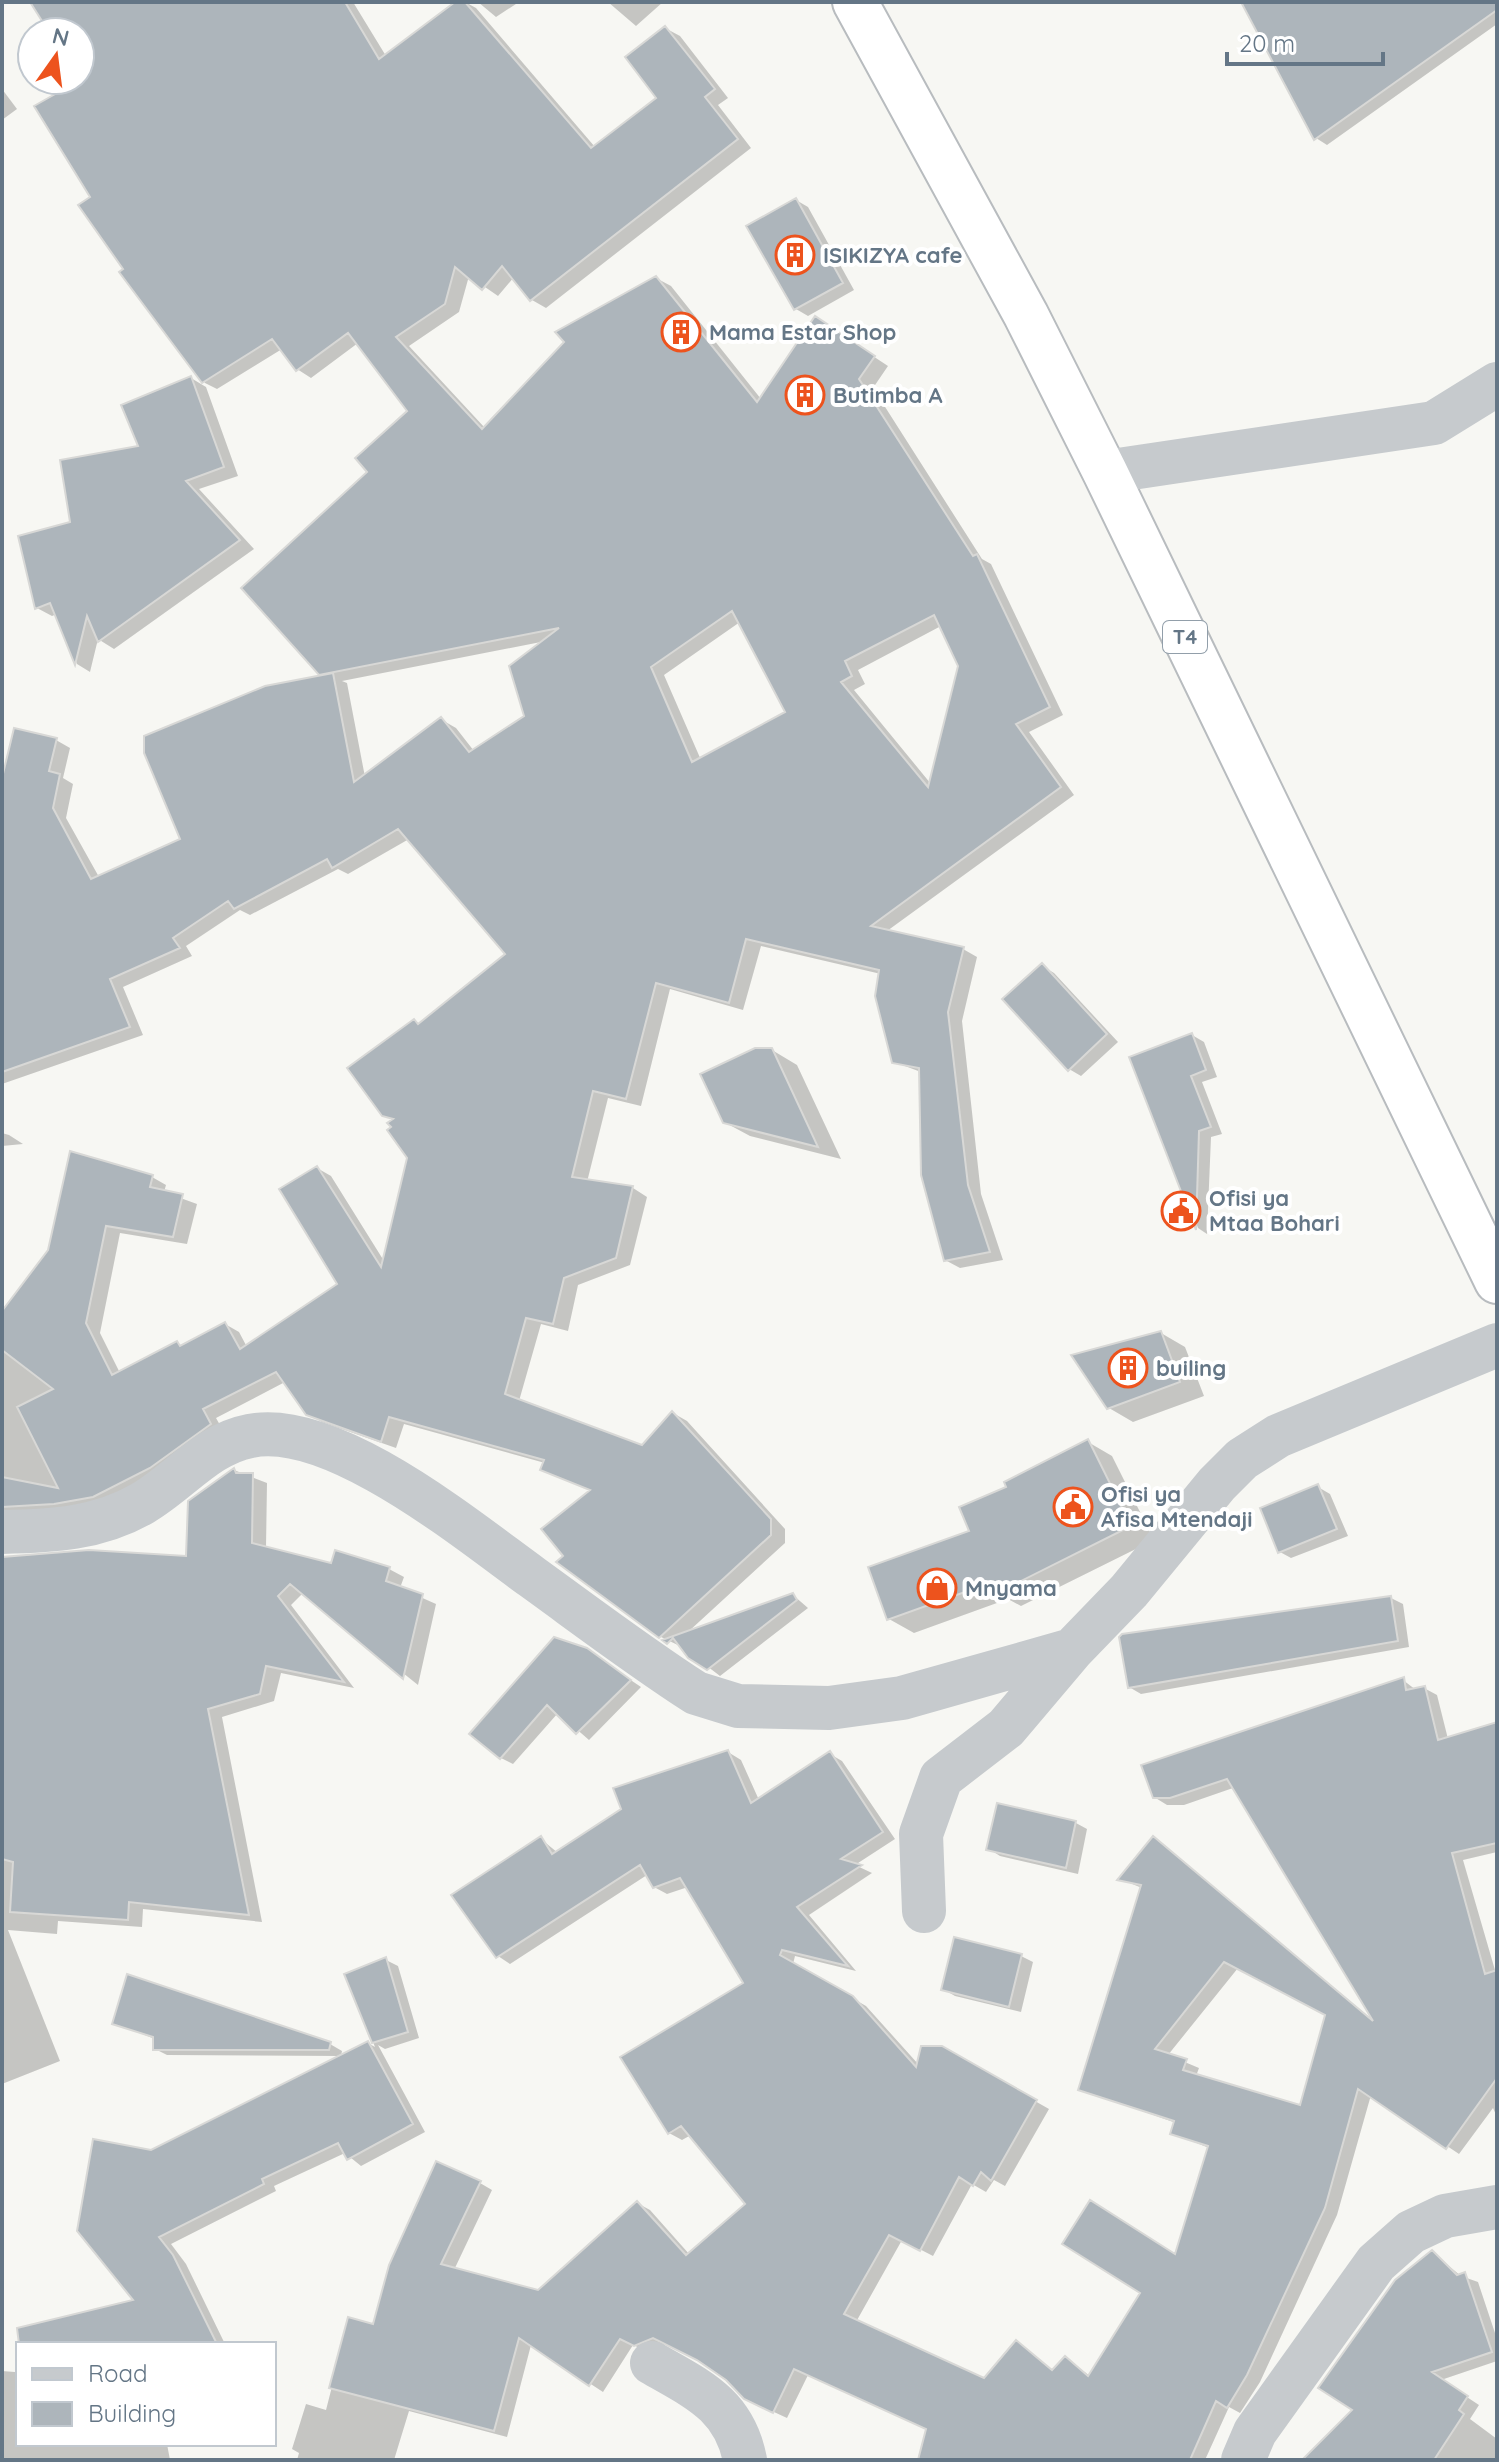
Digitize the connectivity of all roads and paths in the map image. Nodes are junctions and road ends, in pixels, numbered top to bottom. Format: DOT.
graph roads {
  1 [pos="855,2"];
  2 [pos="1497,384"];
  3 [pos="1105,472"];
  4 [pos="1497,1281"];
  5 [pos="1497,1345"];
  6 [pos="2,1532"];
  7 [pos="1072,1650"];
  8 [pos="924,1911"];
  9 [pos="1497,2207"];
  10 [pos="652,2363"];
  11 [pos="745,2460"];
  12 [pos="1243,2460"];
  1 -- 3 [label="highway, T4"];
  2 -- 3 [label="street"];
  3 -- 4 [label="highway, T4"];
  5 -- 7 [label="street"];
  6 -- 7 [label="street"];
  7 -- 8 [label="street"];
  9 -- 12 [label="street"];
  10 -- 11 [label="street"];
}
